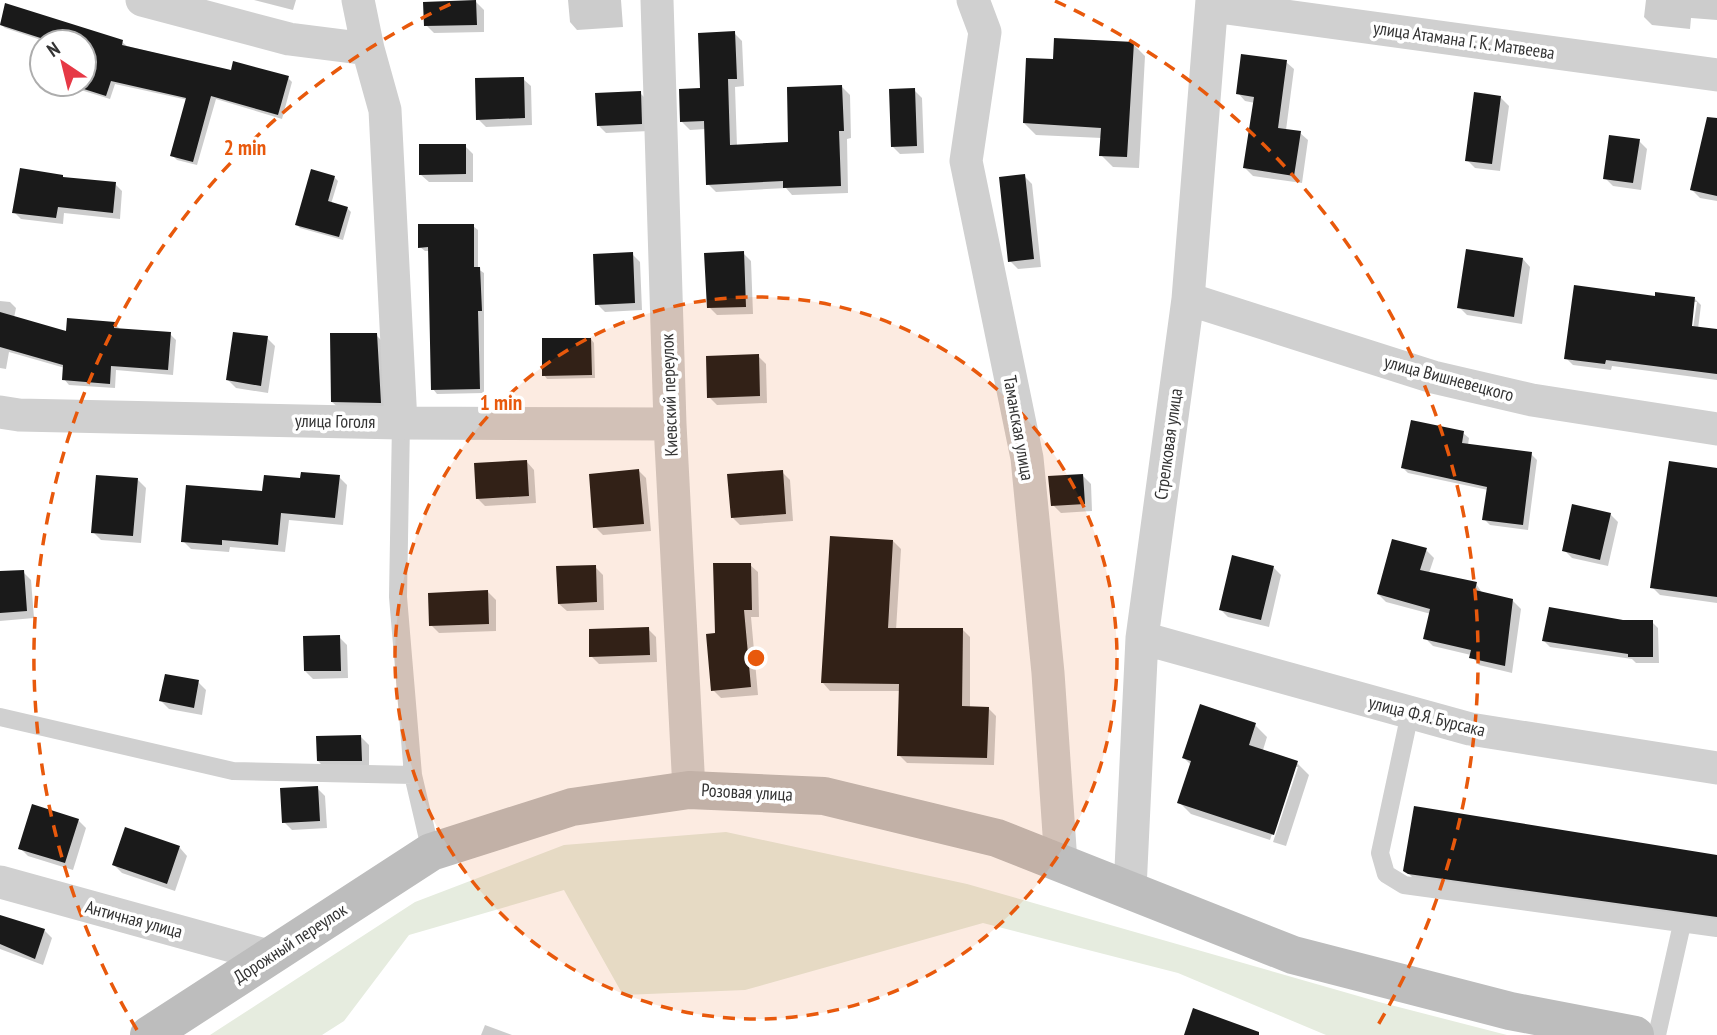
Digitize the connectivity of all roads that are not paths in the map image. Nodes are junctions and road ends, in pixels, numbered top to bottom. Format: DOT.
graph roads {
  1 [pos="142,0"];
  2 [pos="359,0"];
  3 [pos="657,0"];
  4 [pos="973,0"];
  5 [pos="1212,3"];
  6 [pos="368,48"];
  7 [pos="1717,75"];
  8 [pos="1188,299"];
  9 [pos="0,412"];
  10 [pos="401,423"];
  11 [pos="670,424"];
  12 [pos="1717,429"];
  13 [pos="1142,638"];
  14 [pos="1410,713"];
  15 [pos="0,717"];
  16 [pos="1717,768"];
  17 [pos="413,775"];
  18 [pos="689,790"];
  19 [pos="431,852"];
  20 [pos="1061,863"];
  21 [pos="0,882"];
  22 [pos="1129,889"];
  23 [pos="1682,924"];
  24 [pos="1717,928"];
  25 [pos="268,956"];
  26 [pos="149,1035"];
  27 [pos="1635,1035"];
  28 [pos="1657,1035"];
  1 -- 6 [label="street"];
  2 -- 6 [label="street"];
  3 -- 11 [label="street, Киевский переулок"];
  4 -- 20 [label="street, Таманская улица"];
  5 -- 7 [label="street, улица Атамана Г. К. Матвеева"];
  5 -- 8 [label="street, Стрелковая улица"];
  6 -- 10 [label="street"];
  8 -- 12 [label="street, улица Вишневецкого"];
  8 -- 13 [label="street, Стрелковая улица"];
  9 -- 10 [label="street, улица Гоголя"];
  10 -- 11 [label="street, улица Гоголя"];
  10 -- 17 [label="lane"];
  11 -- 18 [label="street, Киевский переулок"];
  13 -- 14 [label="street, улица Ф.Я. Бурсака"];
  13 -- 22 [label="street, Стрелковая улица"];
  14 -- 16 [label="street, улица Ф.Я. Бурсака"];
  14 -- 23 [label="lane"];
  15 -- 17 [label="lane"];
  17 -- 19 [label="lane"];
  18 -- 19 [label="main road, Розовая улица"];
  18 -- 20 [label="main road, Розовая улица"];
  19 -- 25 [label="main road, Дорожный переулок"];
  20 -- 22 [label="main road, Розовая улица"];
  21 -- 25 [label="street, Античная улица"];
  22 -- 27 [label="main road, Розовая улица"];
  23 -- 24 [label="lane"];
  23 -- 28 [label="lane"];
  25 -- 26 [label="main road, Дорожный переулок"];
}
